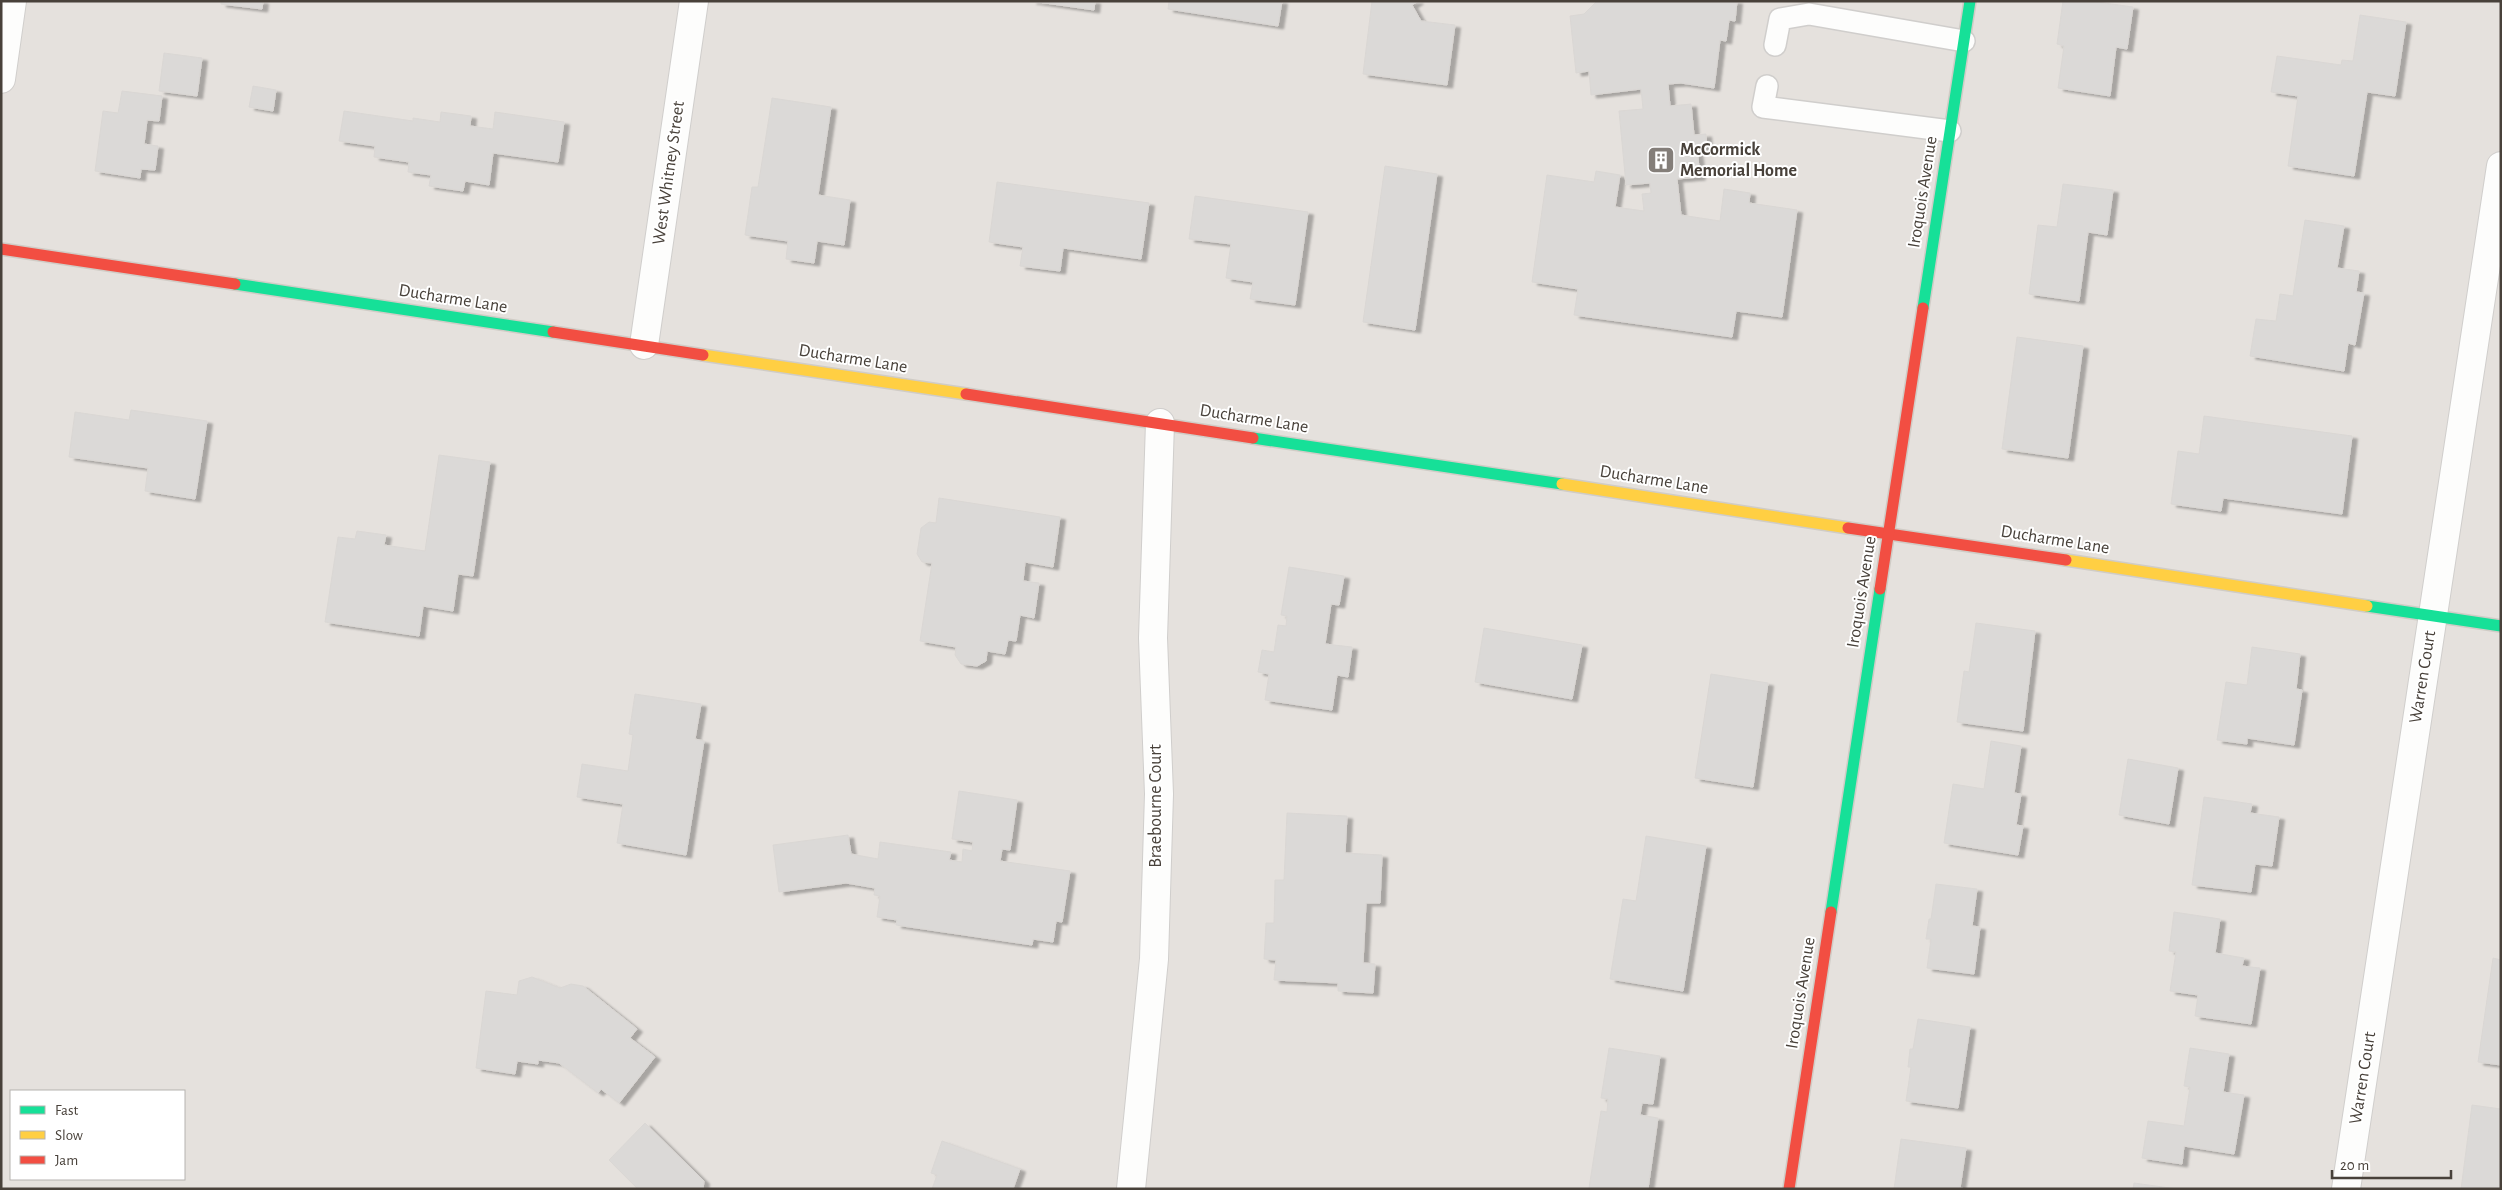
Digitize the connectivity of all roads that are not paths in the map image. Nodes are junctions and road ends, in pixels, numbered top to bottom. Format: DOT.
graph roads {
  1 [pos="12,1"];
  2 [pos="694,1"];
  3 [pos="1970,1"];
  4 [pos="1964,41"];
  5 [pos="1775,45"];
  6 [pos="1,79"];
  7 [pos="1766,86"];
  8 [pos="1950,131"];
  9 [pos="2501,166"];
  10 [pos="1,249"];
  11 [pos="644,345"];
  12 [pos="1160,423"];
  13 [pos="1889,533"];
  14 [pos="2433,615"];
  15 [pos="2501,626"];
  16 [pos="1131,1189"];
  17 [pos="1789,1189"];
  18 [pos="2346,1189"];
  1 -- 6 [label="street"];
  2 -- 11 [label="street, West Whitney Street"];
  3 -- 4 [label="street, Iroquois Avenue"];
  4 -- 5 [label="lane"];
  4 -- 8 [label="street, Iroquois Avenue"];
  7 -- 8 [label="lane"];
  8 -- 13 [label="street, Iroquois Avenue"];
  9 -- 14 [label="street, Warren Court"];
  10 -- 11 [label="street, Ducharme Lane"];
  11 -- 12 [label="street, Ducharme Lane"];
  12 -- 13 [label="street, Ducharme Lane"];
  12 -- 16 [label="street, Braebourne Court"];
  13 -- 14 [label="street, Ducharme Lane"];
  13 -- 17 [label="street, Iroquois Avenue"];
  14 -- 15 [label="street, Ducharme Lane"];
  14 -- 18 [label="street, Warren Court"];
}
